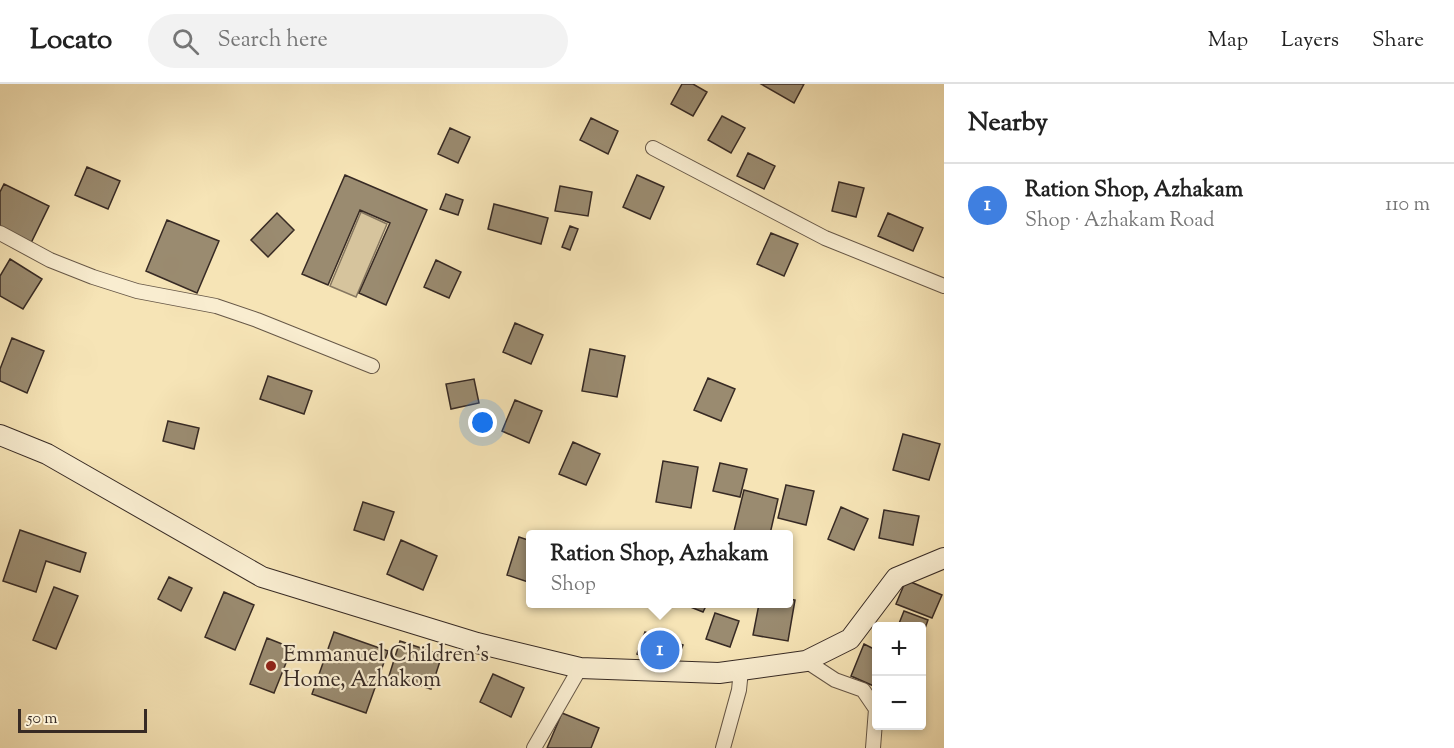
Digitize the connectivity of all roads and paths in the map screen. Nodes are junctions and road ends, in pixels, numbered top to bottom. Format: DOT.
graph roads {
  1 [pos="653,148"];
  2 [pos="0,233"];
  3 [pos="944,286"];
  4 [pos="372,366"];
  5 [pos="0,435"];
  6 [pos="944,558"];
  7 [pos="807,661"];
  8 [pos="580,668"];
  9 [pos="741,670"];
  10 [pos="534,748"];
  11 [pos="723,748"];
  12 [pos="873,748"];
  1 -- 3 [label="street"];
  2 -- 4 [label="street"];
  5 -- 8 [label="main road"];
  6 -- 7 [label="main road"];
  7 -- 9 [label="main road"];
  7 -- 12 [label="street"];
  8 -- 9 [label="main road"];
  8 -- 10 [label="street"];
  9 -- 11 [label="street"];
}
